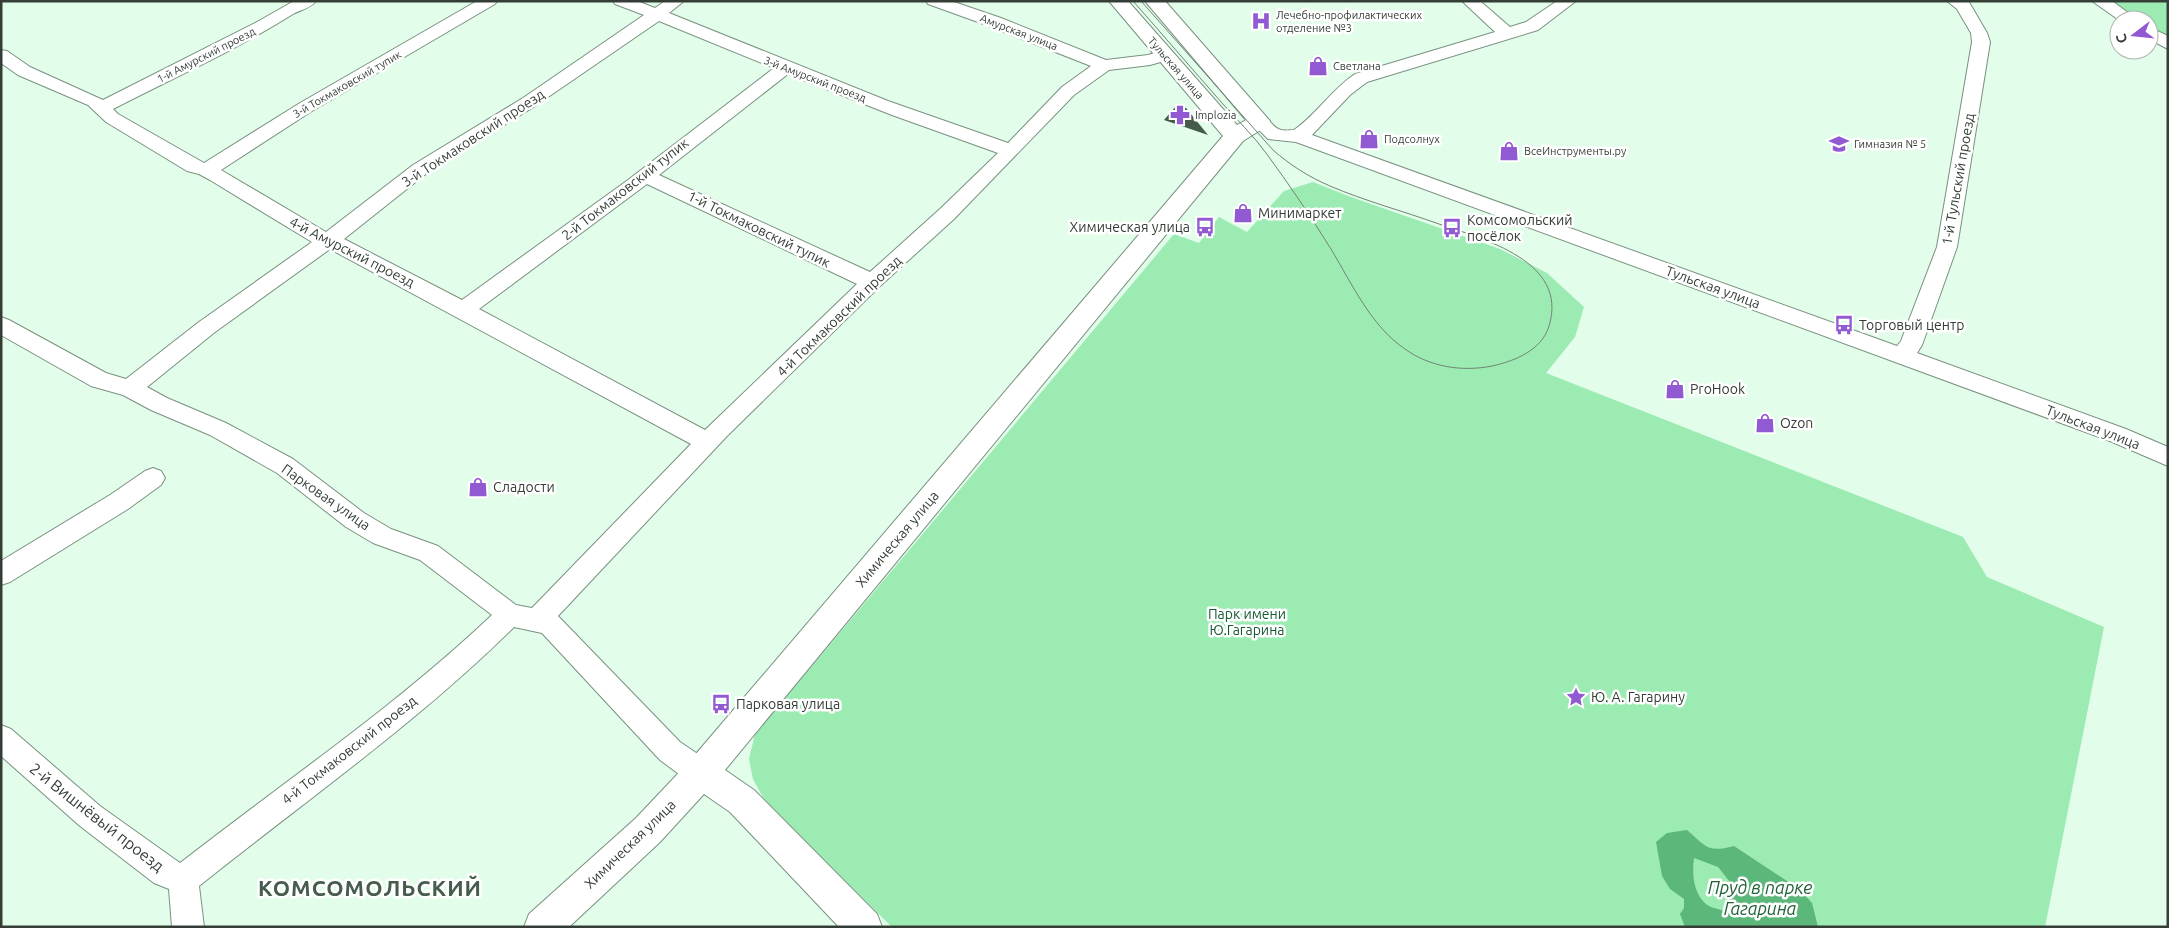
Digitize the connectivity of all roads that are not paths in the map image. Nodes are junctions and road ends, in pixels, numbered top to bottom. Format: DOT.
graph roads {
  1 [pos="308,1"];
  2 [pos="489,1"];
  3 [pos="620,1"];
  4 [pos="676,1"];
  5 [pos="934,1"];
  6 [pos="1118,1"];
  7 [pos="1154,1"];
  8 [pos="1470,1"];
  9 [pos="1568,1"];
  10 [pos="1956,1"];
  11 [pos="2100,1"];
  12 [pos="2114,10"];
  13 [pos="658,14"];
  14 [pos="1507,34"];
  15 [pos="1,55"];
  16 [pos="1165,55"];
  17 [pos="1104,65"];
  18 [pos="786,67"];
  19 [pos="102,107"];
  20 [pos="1260,121"];
  21 [pos="1235,136"];
  22 [pos="1298,136"];
  23 [pos="1012,151"];
  24 [pos="206,170"];
  25 [pos="645,176"];
  26 [pos="330,240"];
  27 [pos="872,282"];
  28 [pos="464,310"];
  29 [pos="1,325"];
  30 [pos="1900,356"];
  31 [pos="130,388"];
  32 [pos="708,442"];
  33 [pos="2168,457"];
  34 [pos="154,478"];
  35 [pos="1,574"];
  36 [pos="509,615"];
  37 [pos="538,620"];
  38 [pos="1,738"];
  39 [pos="701,772"];
  40 [pos="184,879"];
  41 [pos="188,927"];
  42 [pos="542,927"];
  43 [pos="864,927"];
  1 -- 19 [label="street, 1-й Амурский проезд"];
  2 -- 24 [label="street, 3-й Токмаковский тупик"];
  3 -- 13 [label="street, 3-й Амурский проезд"];
  4 -- 13 [label="street, 3-й Токмаковский проезд"];
  5 -- 17 [label="street, Амурская улица"];
  6 -- 16 [label="street, Тульская улица"];
  7 -- 20 [label="street, Тульская улица"];
  8 -- 14 [label="street"];
  9 -- 14 [label="street"];
  10 -- 30 [label="street, 1-й Тульский проезд"];
  11 -- 12 [label="street"];
  13 -- 18 [label="street, 3-й Амурский проезд"];
  13 -- 26 [label="street, 3-й Токмаковский проезд"];
  14 -- 22 [label="street"];
  15 -- 19 [label="street, 4-й Амурский проезд"];
  16 -- 17 [label="street, 4-й Токмаковский проезд"];
  16 -- 21 [label="street, Тульская улица"];
  17 -- 23 [label="street, 4-й Токмаковский проезд"];
  18 -- 23 [label="street, 3-й Амурский проезд"];
  18 -- 25 [label="street, 2-й Токмаковский тупик"];
  19 -- 24 [label="street, 4-й Амурский проезд"];
  20 -- 21 [label="street"];
  20 -- 22 [label="street, Тульская улица"];
  21 -- 39 [label="street, Химическая улица"];
  22 -- 30 [label="street, Тульская улица"];
  23 -- 27 [label="street, 4-й Токмаковский проезд"];
  24 -- 26 [label="street, 4-й Амурский проезд"];
  25 -- 27 [label="street, 1-й Токмаковский тупик"];
  25 -- 28 [label="street, 2-й Токмаковский тупик"];
  26 -- 28 [label="street, 4-й Амурский проезд"];
  26 -- 31 [label="street, 3-й Токмаковский проезд"];
  27 -- 32 [label="street, 4-й Токмаковский проезд"];
  28 -- 32 [label="street, 4-й Амурский проезд"];
  29 -- 31 [label="street, Парковая улица"];
  30 -- 33 [label="street, Тульская улица"];
  31 -- 36 [label="street, Парковая улица"];
  32 -- 37 [label="street, 4-й Токмаковский проезд"];
  34 -- 35 [label="street"];
  36 -- 37 [label="street"];
  36 -- 40 [label="street, 4-й Токмаковский проезд"];
  37 -- 39 [label="street"];
  38 -- 40 [label="street, 2-й Вишнёвый проезд"];
  39 -- 42 [label="street, Химическая улица"];
  39 -- 43 [label="street"];
  40 -- 41 [label="street"];
}
